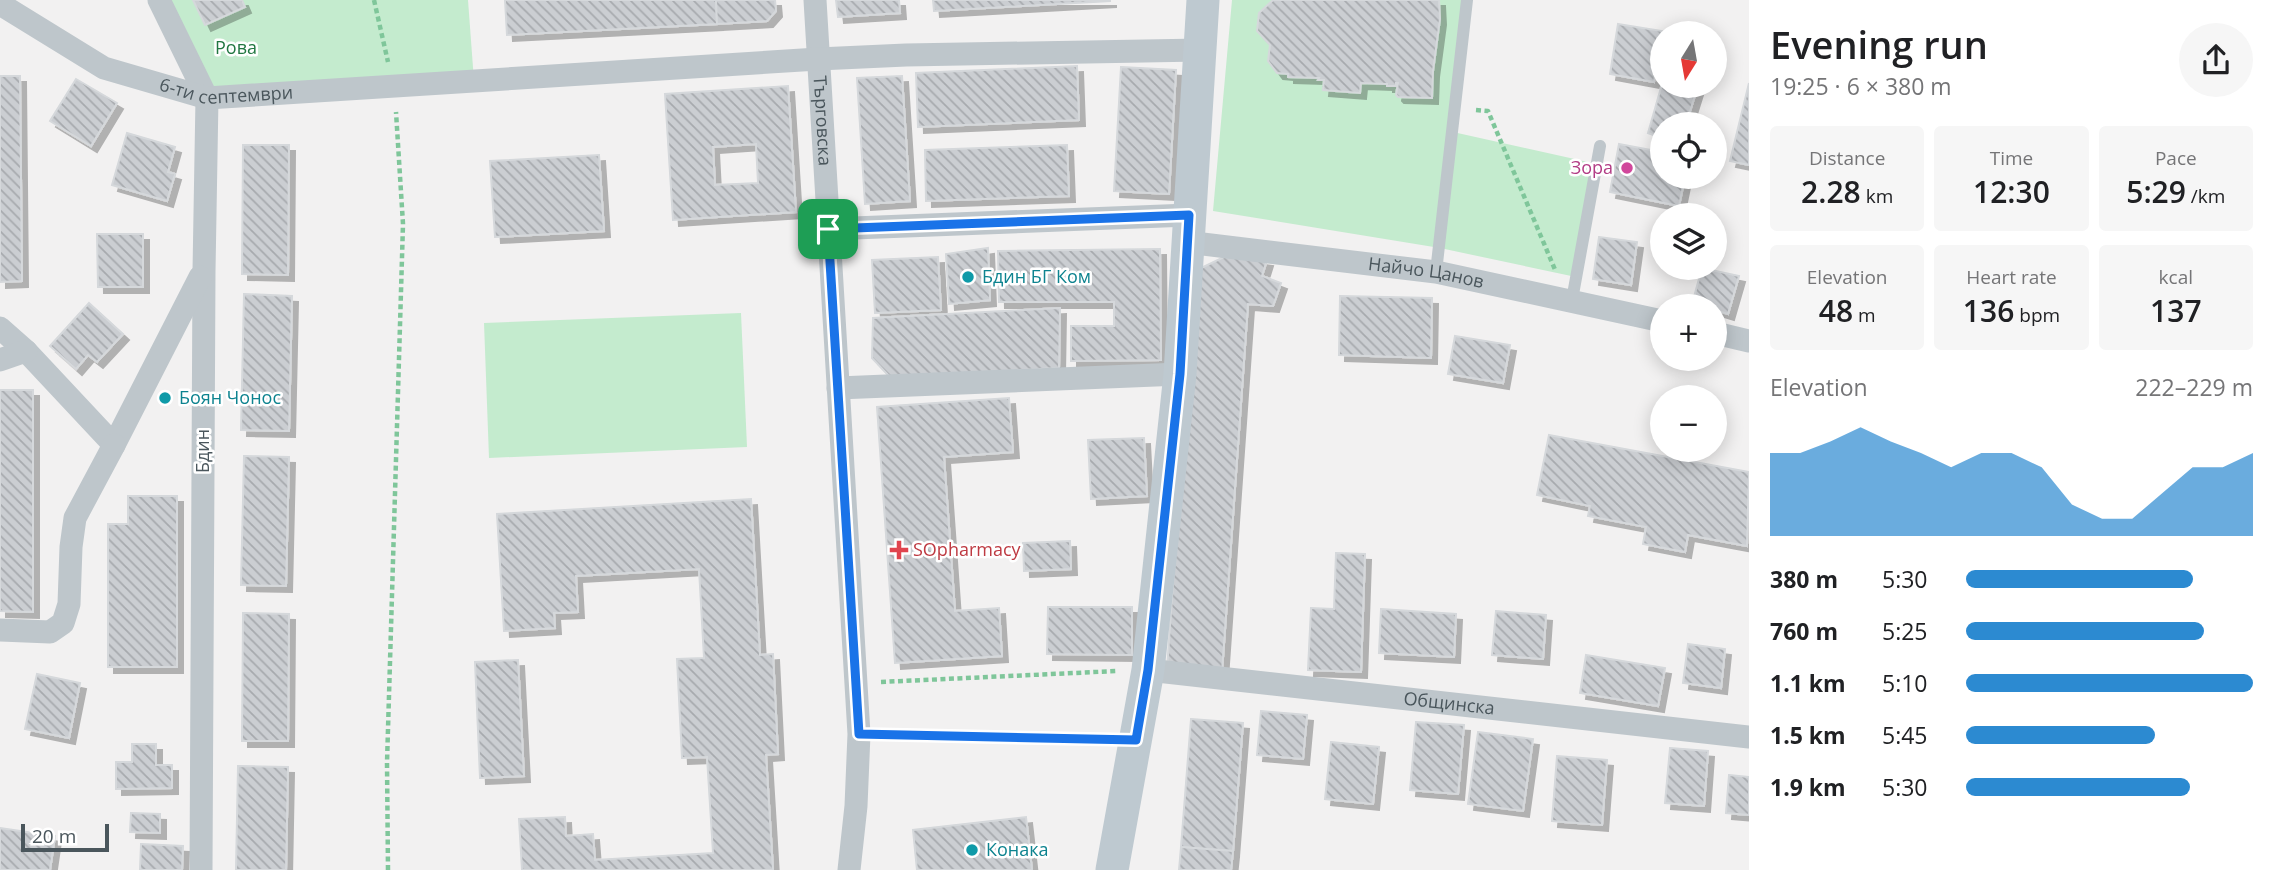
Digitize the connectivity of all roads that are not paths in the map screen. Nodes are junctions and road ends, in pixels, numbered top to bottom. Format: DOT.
graph roads {
  1 [pos="159,0"];
  2 [pos="815,0"];
  3 [pos="1203,0"];
  4 [pos="1467,0"];
  5 [pos="0,4"];
  6 [pos="1201,50"];
  7 [pos="818,59"];
  8 [pos="207,98"];
  9 [pos="1600,146"];
  10 [pos="828,229"];
  11 [pos="1188,229"];
  12 [pos="204,271"];
  13 [pos="1436,272"];
  14 [pos="1572,300"];
  15 [pos="1650,318"];
  16 [pos="0,328"];
  17 [pos="1727,336"];
  18 [pos="1749,341"];
  19 [pos="26,351"];
  20 [pos="0,360"];
  21 [pos="1180,374"];
  22 [pos="838,388"];
  23 [pos="114,445"];
  24 [pos="0,630"];
  25 [pos="1148,670"];
  26 [pos="1749,737"];
  27 [pos="201,870"];
  28 [pos="849,870"];
  29 [pos="1112,870"];
  1 -- 8 [label="street, Бдин"];
  2 -- 7 [label="street, Търговска"];
  3 -- 6 [label="street"];
  4 -- 13 [label="lane"];
  5 -- 8 [label="street, 6-ти септември"];
  6 -- 7 [label="street, 6-ти септември"];
  6 -- 11 [label="street"];
  7 -- 8 [label="street, 6-ти септември"];
  7 -- 10 [label="street, Търговска"];
  8 -- 12 [label="street, Бдин"];
  9 -- 14 [label="lane"];
  10 -- 11 [label="street, Найчо Цанов"];
  10 -- 22 [label="street, Търговска"];
  11 -- 13 [label="street, Найчо Цанов"];
  11 -- 21 [label="street"];
  12 -- 23 [label="street"];
  12 -- 27 [label="street, Бдин"];
  13 -- 14 [label="street, Найчо Цанов"];
  14 -- 15 [label="street, Найчо Цанов"];
  16 -- 19 [label="street"];
  17 -- 18 [label="street"];
  19 -- 20 [label="street"];
  19 -- 23 [label="street"];
  21 -- 22 [label="street"];
  21 -- 25 [label="street"];
  22 -- 28 [label="street, Търговска"];
  23 -- 24 [label="street"];
  25 -- 26 [label="street, Общинска"];
  25 -- 29 [label="street"];
}
